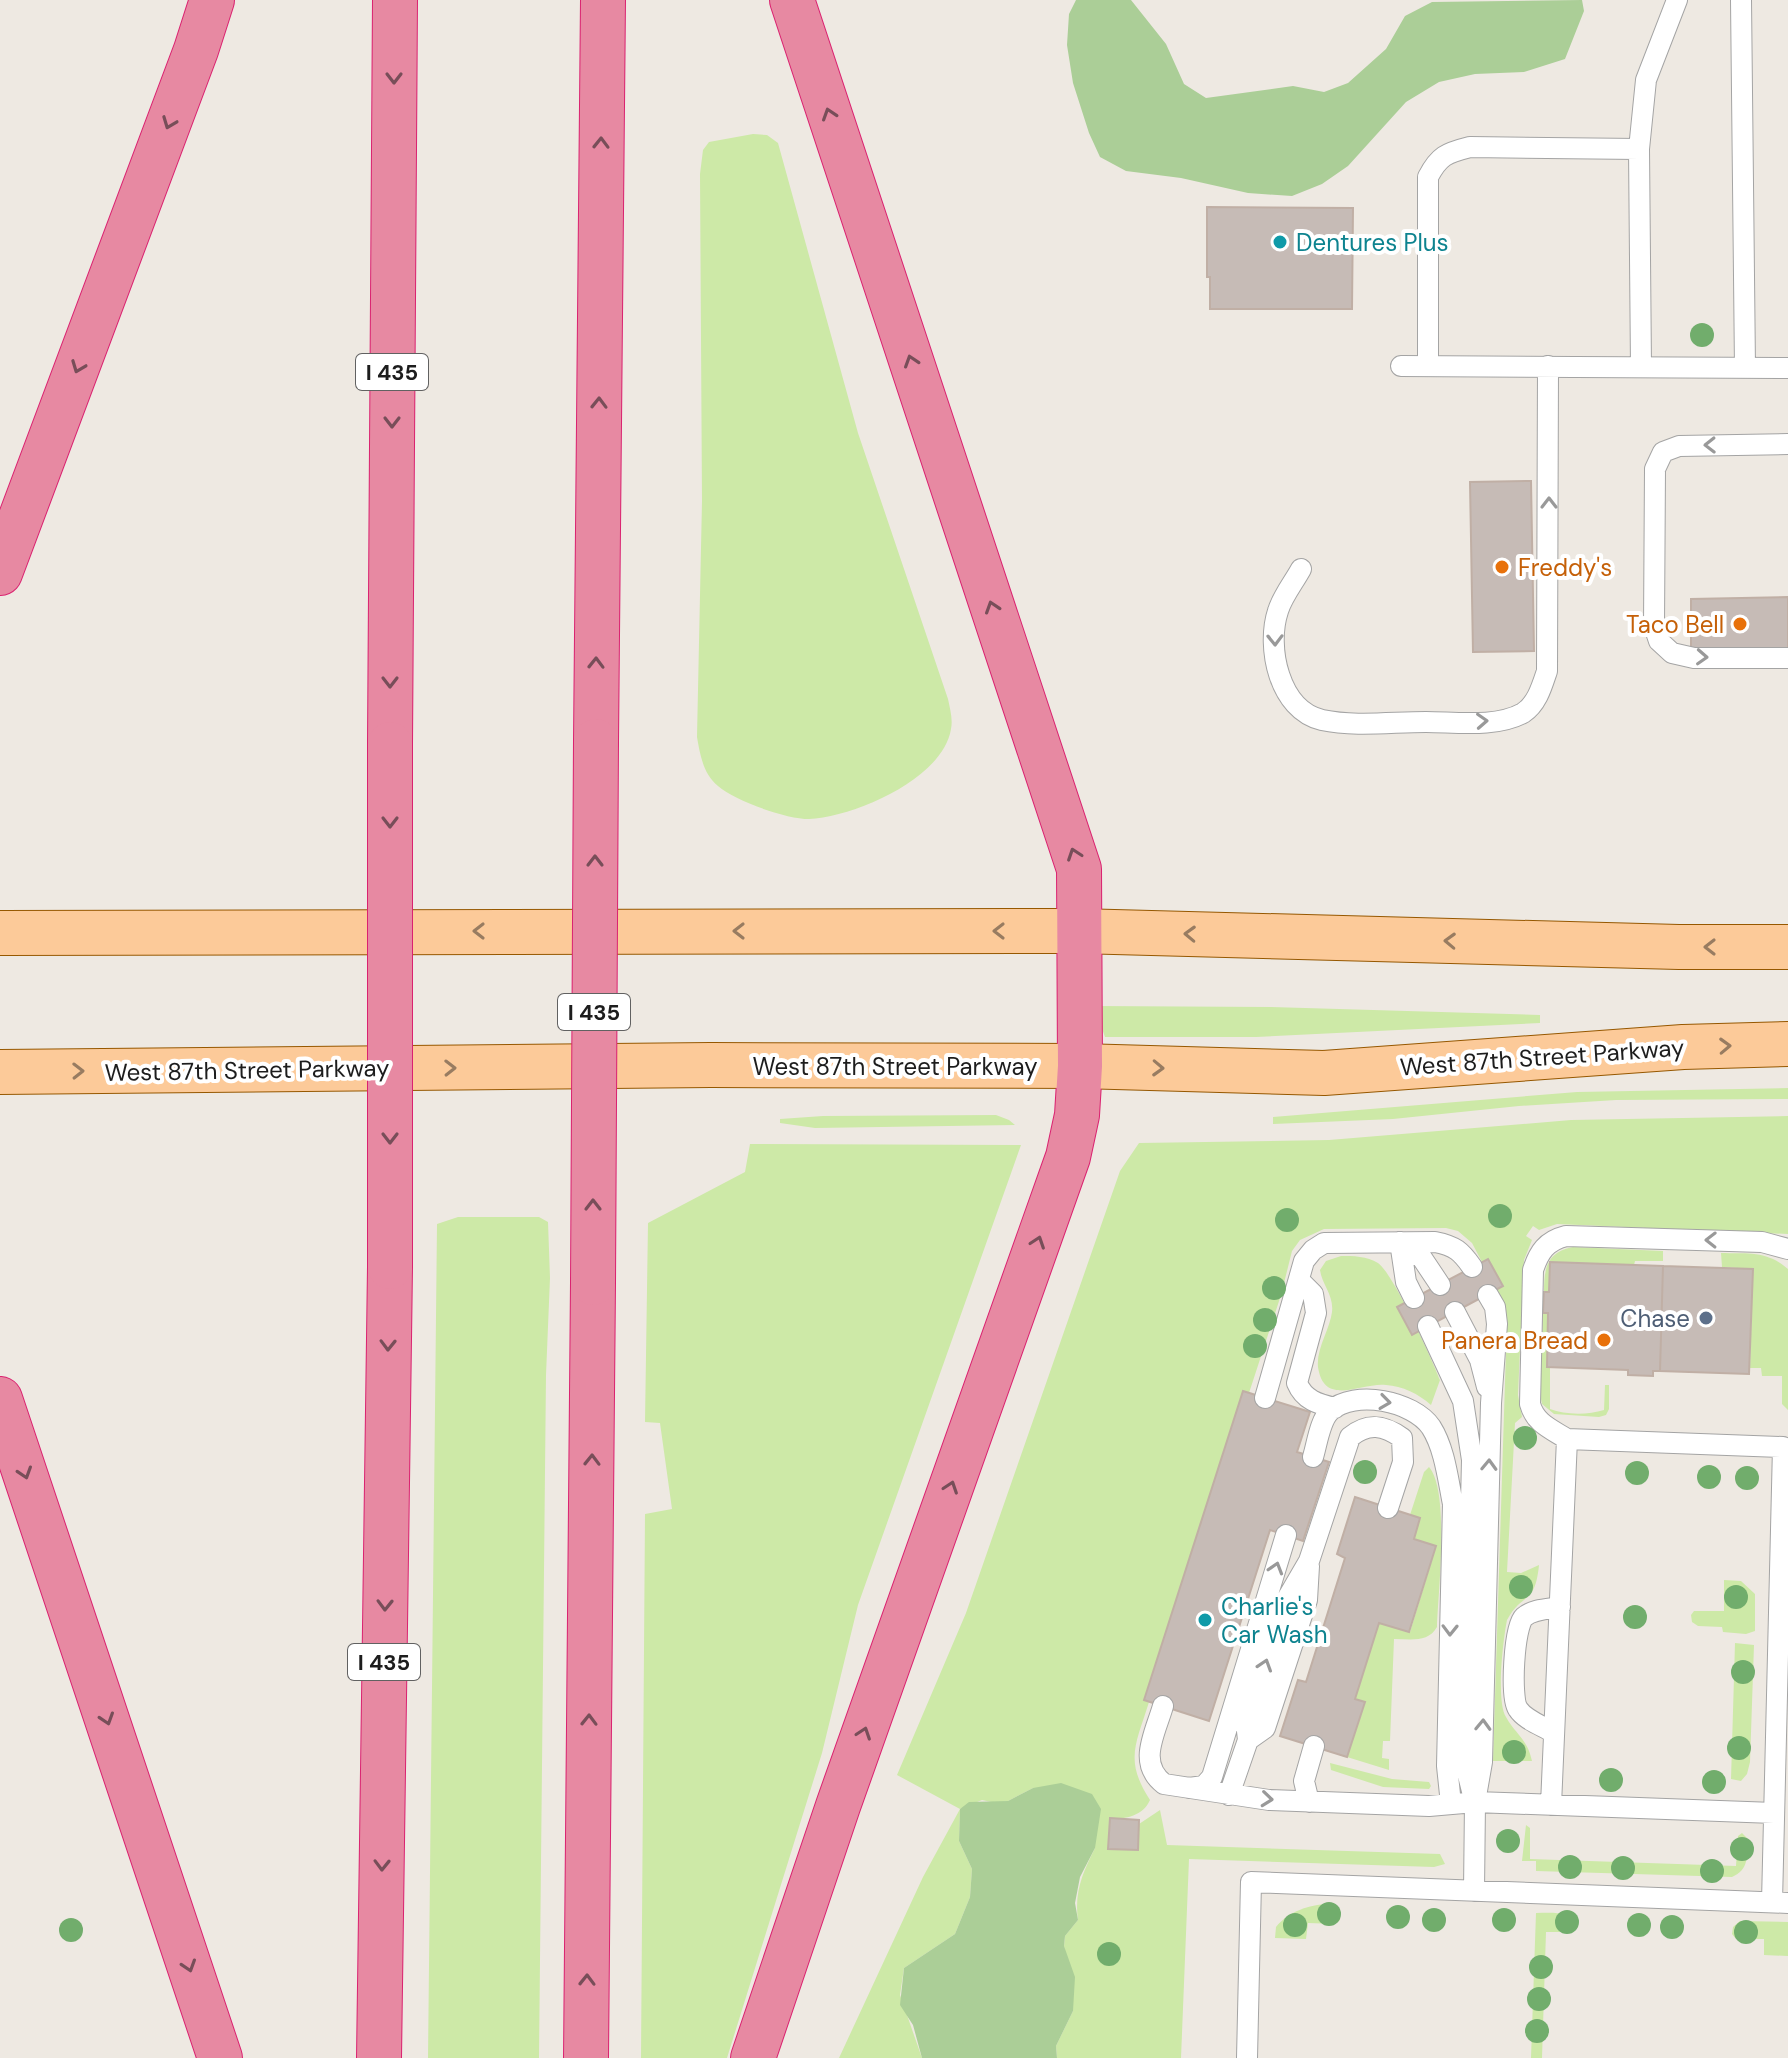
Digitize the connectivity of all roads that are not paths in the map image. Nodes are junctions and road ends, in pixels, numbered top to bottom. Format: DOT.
graph roads {
  1 [pos="212,0"];
  2 [pos="395,0"];
  3 [pos="603,0"];
  4 [pos="792,0"];
  5 [pos="1677,0"];
  6 [pos="1741,0"];
  7 [pos="1639,149"];
  8 [pos="1401,366"];
  9 [pos="1428,366"];
  10 [pos="1548,366"];
  11 [pos="1641,367"];
  12 [pos="1745,368"];
  13 [pos="1788,368"];
  14 [pos="1788,444"];
  15 [pos="1301,569"];
  16 [pos="0,573"];
  17 [pos="1788,658"];
  18 [pos="1077,931"];
  19 [pos="0,933"];
  20 [pos="1788,947"];
  21 [pos="1788,1044"];
  22 [pos="1080,1066"];
  23 [pos="0,1072"];
  24 [pos="1400,1242"];
  25 [pos="1788,1249"];
  26 [pos="1472,1267"];
  27 [pos="1299,1280"];
  28 [pos="1440,1285"];
  29 [pos="1488,1295"];
  30 [pos="1414,1298"];
  31 [pos="1455,1312"];
  32 [pos="1428,1326"];
  33 [pos="1265,1398"];
  34 [pos="0,1399"];
  35 [pos="1491,1403"];
  36 [pos="1335,1408"];
  37 [pos="1567,1439"];
  38 [pos="1786,1444"];
  39 [pos="1313,1457"];
  40 [pos="1388,1508"];
  41 [pos="1785,1517"];
  42 [pos="1286,1535"];
  43 [pos="1784,1604"];
  44 [pos="1560,1607"];
  45 [pos="1783,1696"];
  46 [pos="1163,1706"];
  47 [pos="1554,1733"];
  48 [pos="1314,1746"];
  49 [pos="1189,1788"];
  50 [pos="1229,1795"];
  51 [pos="1309,1802"];
  52 [pos="1475,1802"];
  53 [pos="1451,1804"];
  54 [pos="1551,1805"];
  55 [pos="1774,1813"];
  56 [pos="1474,1891"];
  57 [pos="1780,1903"];
  58 [pos="220,2058"];
  59 [pos="379,2058"];
  60 [pos="586,2058"];
  61 [pos="753,2058"];
  62 [pos="1247,2058"];
  1 -- 16 [label="highway, one-way"];
  2 -- 59 [label="highway, I 435, one-way, bridge"];
  60 -- 3 [label="highway, I 435, one-way, bridge"];
  18 -- 4 [label="highway, one-way"];
  5 -- 7 [label="lane"];
  6 -- 12 [label="lane"];
  7 -- 9 [label="lane"];
  7 -- 11 [label="lane"];
  8 -- 9 [label="lane"];
  9 -- 10 [label="lane"];
  10 -- 11 [label="lane"];
  15 -- 10 [label="lane, one-way"];
  11 -- 12 [label="lane"];
  12 -- 13 [label="lane"];
  14 -- 17 [label="lane, one-way"];
  18 -- 19 [label="main road, one-way"];
  20 -- 18 [label="main road, one-way"];
  18 -- 22 [label="highway"];
  22 -- 21 [label="main road, West 87th Street Parkway, one-way"];
  23 -- 22 [label="main road, West 87th Street Parkway, one-way"];
  61 -- 22 [label="highway, one-way"];
  24 -- 26 [label="lane"];
  24 -- 27 [label="lane"];
  24 -- 28 [label="lane"];
  24 -- 30 [label="lane"];
  25 -- 37 [label="lane, one-way"];
  27 -- 33 [label="lane"];
  27 -- 36 [label="lane"];
  29 -- 35 [label="lane"];
  31 -- 35 [label="lane"];
  32 -- 52 [label="lane"];
  34 -- 58 [label="highway, one-way"];
  52 -- 35 [label="lane, one-way"];
  36 -- 39 [label="lane"];
  36 -- 53 [label="lane, one-way"];
  37 -- 38 [label="lane"];
  37 -- 44 [label="lane"];
  38 -- 41 [label="lane"];
  40 -- 50 [label="lane"];
  41 -- 43 [label="lane"];
  49 -- 42 [label="lane, one-way"];
  43 -- 45 [label="lane"];
  44 -- 47 [label="lane"];
  44 -- 47 [label="lane"];
  45 -- 55 [label="lane"];
  46 -- 49 [label="lane"];
  47 -- 54 [label="lane"];
  48 -- 51 [label="lane"];
  49 -- 50 [label="lane"];
  50 -- 51 [label="lane, one-way"];
  51 -- 53 [label="lane"];
  52 -- 53 [label="lane"];
  52 -- 54 [label="lane"];
  52 -- 56 [label="lane"];
  54 -- 55 [label="lane"];
  55 -- 57 [label="lane"];
  56 -- 57 [label="lane"];
  56 -- 62 [label="lane"];
}
